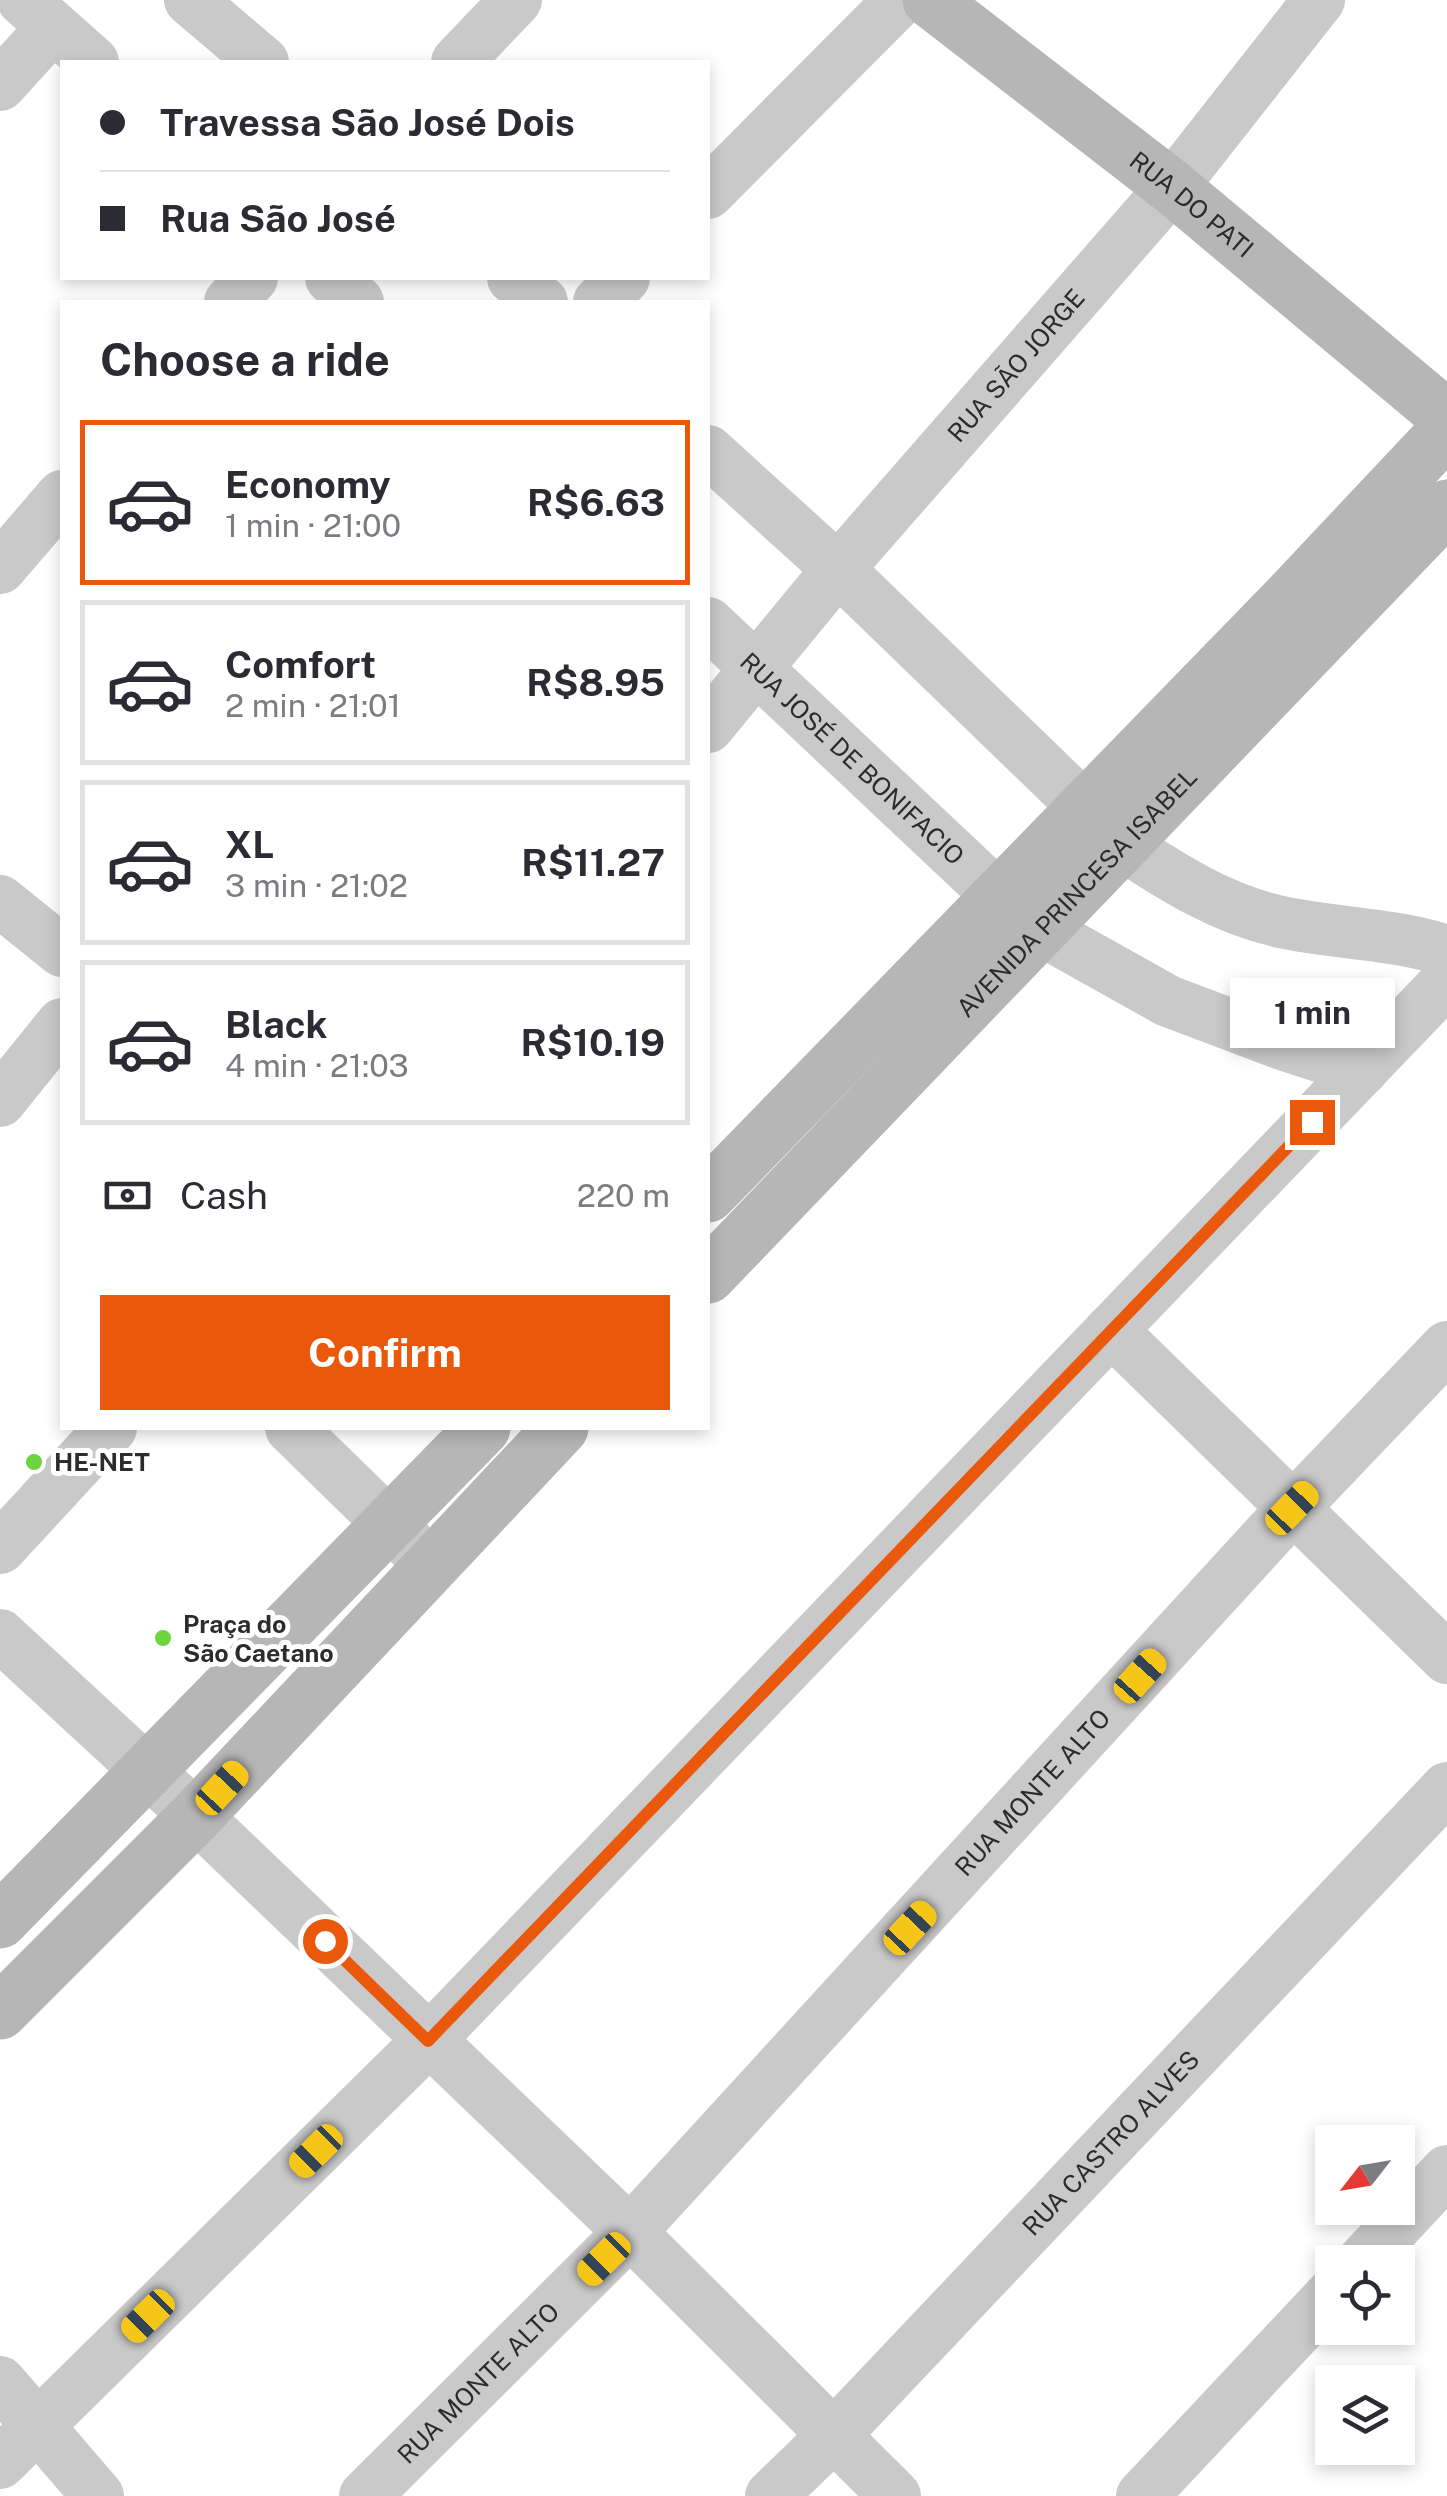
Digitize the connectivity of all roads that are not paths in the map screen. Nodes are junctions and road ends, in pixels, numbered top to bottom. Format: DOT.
graph roads {
  1 [pos="190,0"];
  2 [pos="516,0"];
  3 [pos="900,0"];
  4 [pos="930,0"];
  5 [pos="1319,0"];
  6 [pos="38,14"];
  7 [pos="91,60"];
  8 [pos="261,60"];
  9 [pos="459,60"];
  10 [pos="0,85"];
  11 [pos="1172,187"];
  12 [pos="710,192"];
  13 [pos="250,280"];
  14 [pos="333,280"];
  15 [pos="515,280"];
  16 [pos="622,280"];
  17 [pos="232,300"];
  18 [pos="356,300"];
  19 [pos="540,300"];
  20 [pos="601,300"];
  21 [pos="1447,417"];
  22 [pos="1447,430"];
  23 [pos="710,453"];
  24 [pos="60,498"];
  25 [pos="1447,508"];
  26 [pos="0,568"];
  27 [pos="831,578"];
  28 [pos="710,625"];
  29 [pos="766,656"];
  30 [pos="710,724"];
  31 [pos="1074,815"];
  32 [pos="1009,882"];
  33 [pos="1084,885"];
  34 [pos="0,901"];
  35 [pos="60,948"];
  36 [pos="1444,974"];
  37 [pos="60,1026"];
  38 [pos="1362,1070"];
  39 [pos="0,1101"];
  40 [pos="710,1193"];
  41 [pos="710,1274"];
  42 [pos="1111,1330"];
  43 [pos="1447,1347"];
  44 [pos="109,1430"];
  45 [pos="292,1430"];
  46 [pos="481,1430"];
  47 [pos="559,1430"];
  48 [pos="1292,1508"];
  49 [pos="388,1526"];
  50 [pos="0,1548"];
  51 [pos="430,1563"];
  52 [pos="0,1635"];
  53 [pos="1447,1658"];
  54 [pos="149,1772"];
  55 [pos="1447,1788"];
  56 [pos="196,1816"];
  57 [pos="0,1922"];
  58 [pos="0,2012"];
  59 [pos="428,2041"];
  60 [pos="1447,2171"];
  61 [pos="630,2232"];
  62 [pos="1378,2245"];
  63 [pos="1315,2312"];
  64 [pos="0,2382"];
  65 [pos="37,2427"];
  66 [pos="836,2434"];
  67 [pos="0,2464"];
  68 [pos="98,2496"];
  69 [pos="365,2496"];
  70 [pos="770,2496"];
  71 [pos="895,2496"];
  72 [pos="1142,2496"];
  1 -- 8 [label="street"];
  2 -- 9 [label="street"];
  3 -- 12 [label="street"];
  4 -- 11 [label="street, RUA DO PATI"];
  5 -- 11 [label="street, RUA SÃO JORGE"];
  6 -- 7 [label="street"];
  6 -- 10 [label="street"];
  11 -- 21 [label="street, RUA DO PATI"];
  11 -- 27 [label="street, RUA SÃO JORGE"];
  13 -- 17 [label="street"];
  14 -- 18 [label="street"];
  15 -- 19 [label="street"];
  16 -- 20 [label="street"];
  22 -- 31 [label="street"];
  23 -- 27 [label="street"];
  24 -- 26 [label="street"];
  25 -- 33 [label="street, AVENIDA PRINCESA ISABEL"];
  27 -- 29 [label="street, RUA SÃO JORGE"];
  27 -- 31 [label="street"];
  28 -- 29 [label="street, RUA JOSÉ DE BONIFACIO"];
  29 -- 30 [label="street, RUA SÃO JORGE"];
  29 -- 32 [label="street, RUA JOSÉ DE BONIFACIO"];
  31 -- 32 [label="street"];
  32 -- 40 [label="street"];
  33 -- 36 [label="street"];
  33 -- 38 [label="street"];
  33 -- 41 [label="street, AVENIDA PRINCESA ISABEL"];
  34 -- 35 [label="street"];
  36 -- 38 [label="street"];
  37 -- 39 [label="street"];
  38 -- 42 [label="street"];
  42 -- 48 [label="street"];
  42 -- 59 [label="street"];
  43 -- 48 [label="street, RUA MONTE ALTO"];
  44 -- 50 [label="street"];
  45 -- 49 [label="street"];
  46 -- 49 [label="street"];
  47 -- 51 [label="street"];
  48 -- 53 [label="street"];
  48 -- 61 [label="street, RUA MONTE ALTO"];
  49 -- 51 [label="street"];
  49 -- 54 [label="street"];
  51 -- 56 [label="street"];
  52 -- 54 [label="street"];
  54 -- 56 [label="street"];
  54 -- 57 [label="street"];
  55 -- 66 [label="street, RUA CASTRO ALVES"];
  56 -- 58 [label="street"];
  56 -- 59 [label="street"];
  59 -- 61 [label="street"];
  59 -- 65 [label="street"];
  60 -- 62 [label="street"];
  61 -- 66 [label="street"];
  61 -- 69 [label="street, RUA MONTE ALTO"];
  63 -- 72 [label="street"];
  64 -- 65 [label="street"];
  65 -- 67 [label="street"];
  65 -- 68 [label="street"];
  66 -- 70 [label="street, RUA CASTRO ALVES"];
  66 -- 71 [label="street"];
}
